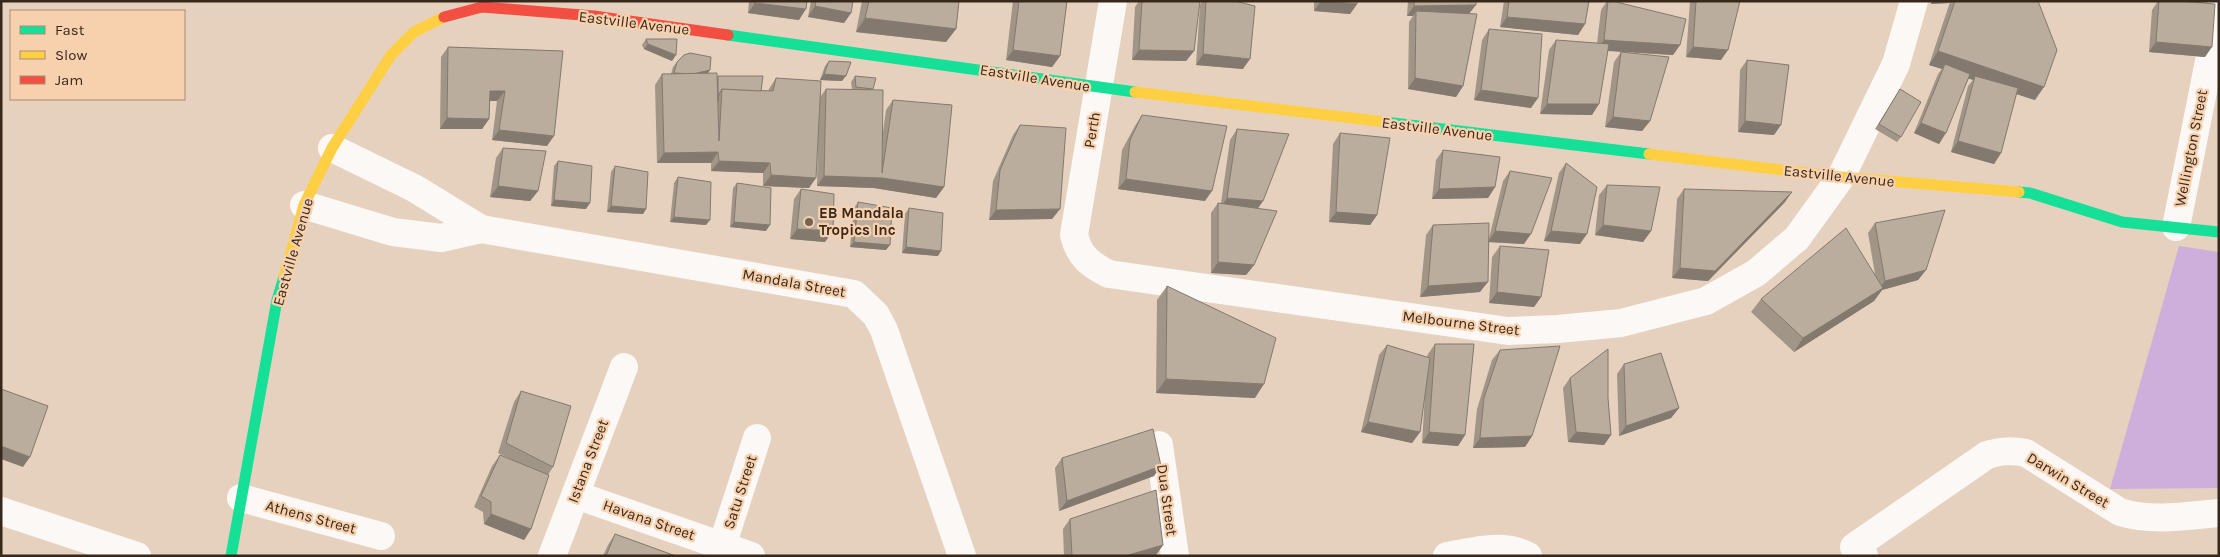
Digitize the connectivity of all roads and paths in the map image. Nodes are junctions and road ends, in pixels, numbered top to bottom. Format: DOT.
graph roads {
  1 [pos="1113,1"];
  2 [pos="1914,1"];
  3 [pos="596,9"];
  4 [pos="2219,11"];
  5 [pos="1099,88"];
  6 [pos="332,148"];
  7 [pos="1841,177"];
  8 [pos="304,205"];
  9 [pos="2176,227"];
  10 [pos="481,229"];
  11 [pos="2219,232"];
  12 [pos="1083,258"];
  13 [pos="624,367"];
  14 [pos="757,438"];
  15 [pos="1160,445"];
  16 [pos="576,495"];
  17 [pos="241,498"];
  18 [pos="1,511"];
  19 [pos="2219,513"];
  20 [pos="381,536"];
  21 [pos="722,546"];
  22 [pos="1859,551"];
  23 [pos="1521,553"];
  24 [pos="137,556"];
  25 [pos="231,556"];
  26 [pos="552,556"];
  27 [pos="751,556"];
  28 [pos="962,556"];
  29 [pos="1175,556"];
  30 [pos="1447,556"];
  1 -- 5 [label="street, Perth"];
  2 -- 7 [label="street, Melbourne Street"];
  3 -- 5 [label="street, Eastville Avenue"];
  3 -- 6 [label="street, Eastville Avenue"];
  4 -- 9 [label="street, Wellington Street"];
  5 -- 7 [label="street, Eastville Avenue"];
  5 -- 12 [label="street, Perth"];
  6 -- 8 [label="street, Eastville Avenue"];
  6 -- 10 [label="street"];
  7 -- 9 [label="street, Eastville Avenue"];
  7 -- 12 [label="street, Melbourne Street"];
  8 -- 10 [label="street"];
  8 -- 17 [label="street, Eastville Avenue"];
  9 -- 11 [label="street, Eastville Avenue"];
  10 -- 28 [label="street, Mandala Street"];
  13 -- 16 [label="street, Istana Street"];
  14 -- 21 [label="street, Satu Street"];
  15 -- 29 [label="street, Dua Street"];
  16 -- 21 [label="street, Havana Street"];
  16 -- 26 [label="street, Istana Street"];
  17 -- 20 [label="street, Athens Street"];
  17 -- 25 [label="street, Eastville Avenue"];
  18 -- 24 [label="street"];
  19 -- 22 [label="street, Darwin Street"];
  21 -- 27 [label="street, Havana Street"];
  23 -- 30 [label="street"];
}
